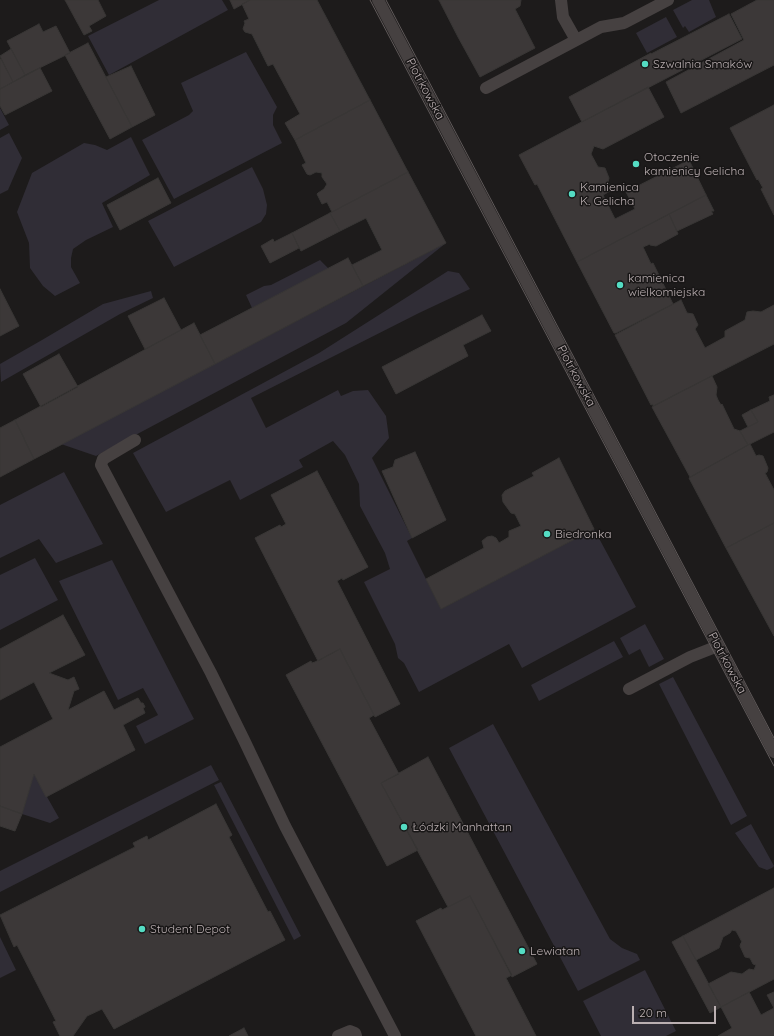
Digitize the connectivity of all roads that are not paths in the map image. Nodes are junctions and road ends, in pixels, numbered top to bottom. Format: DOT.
graph roads {
  1 [pos="378,0"];
  2 [pos="561,0"];
  3 [pos="668,0"];
  4 [pos="576,40"];
  5 [pos="486,88"];
  6 [pos="135,440"];
  7 [pos="718,646"];
  8 [pos="629,689"];
  9 [pos="774,752"];
  10 [pos="338,1036"];
  11 [pos="356,1036"];
  12 [pos="395,1036"];
  1 -- 7 [label="street, Piotrkowska"];
  2 -- 4 [label="street"];
  3 -- 4 [label="street"];
  4 -- 5 [label="street"];
  6 -- 12 [label="street"];
  7 -- 8 [label="street"];
  7 -- 9 [label="street, Piotrkowska"];
  10 -- 11 [label="street"];
}
